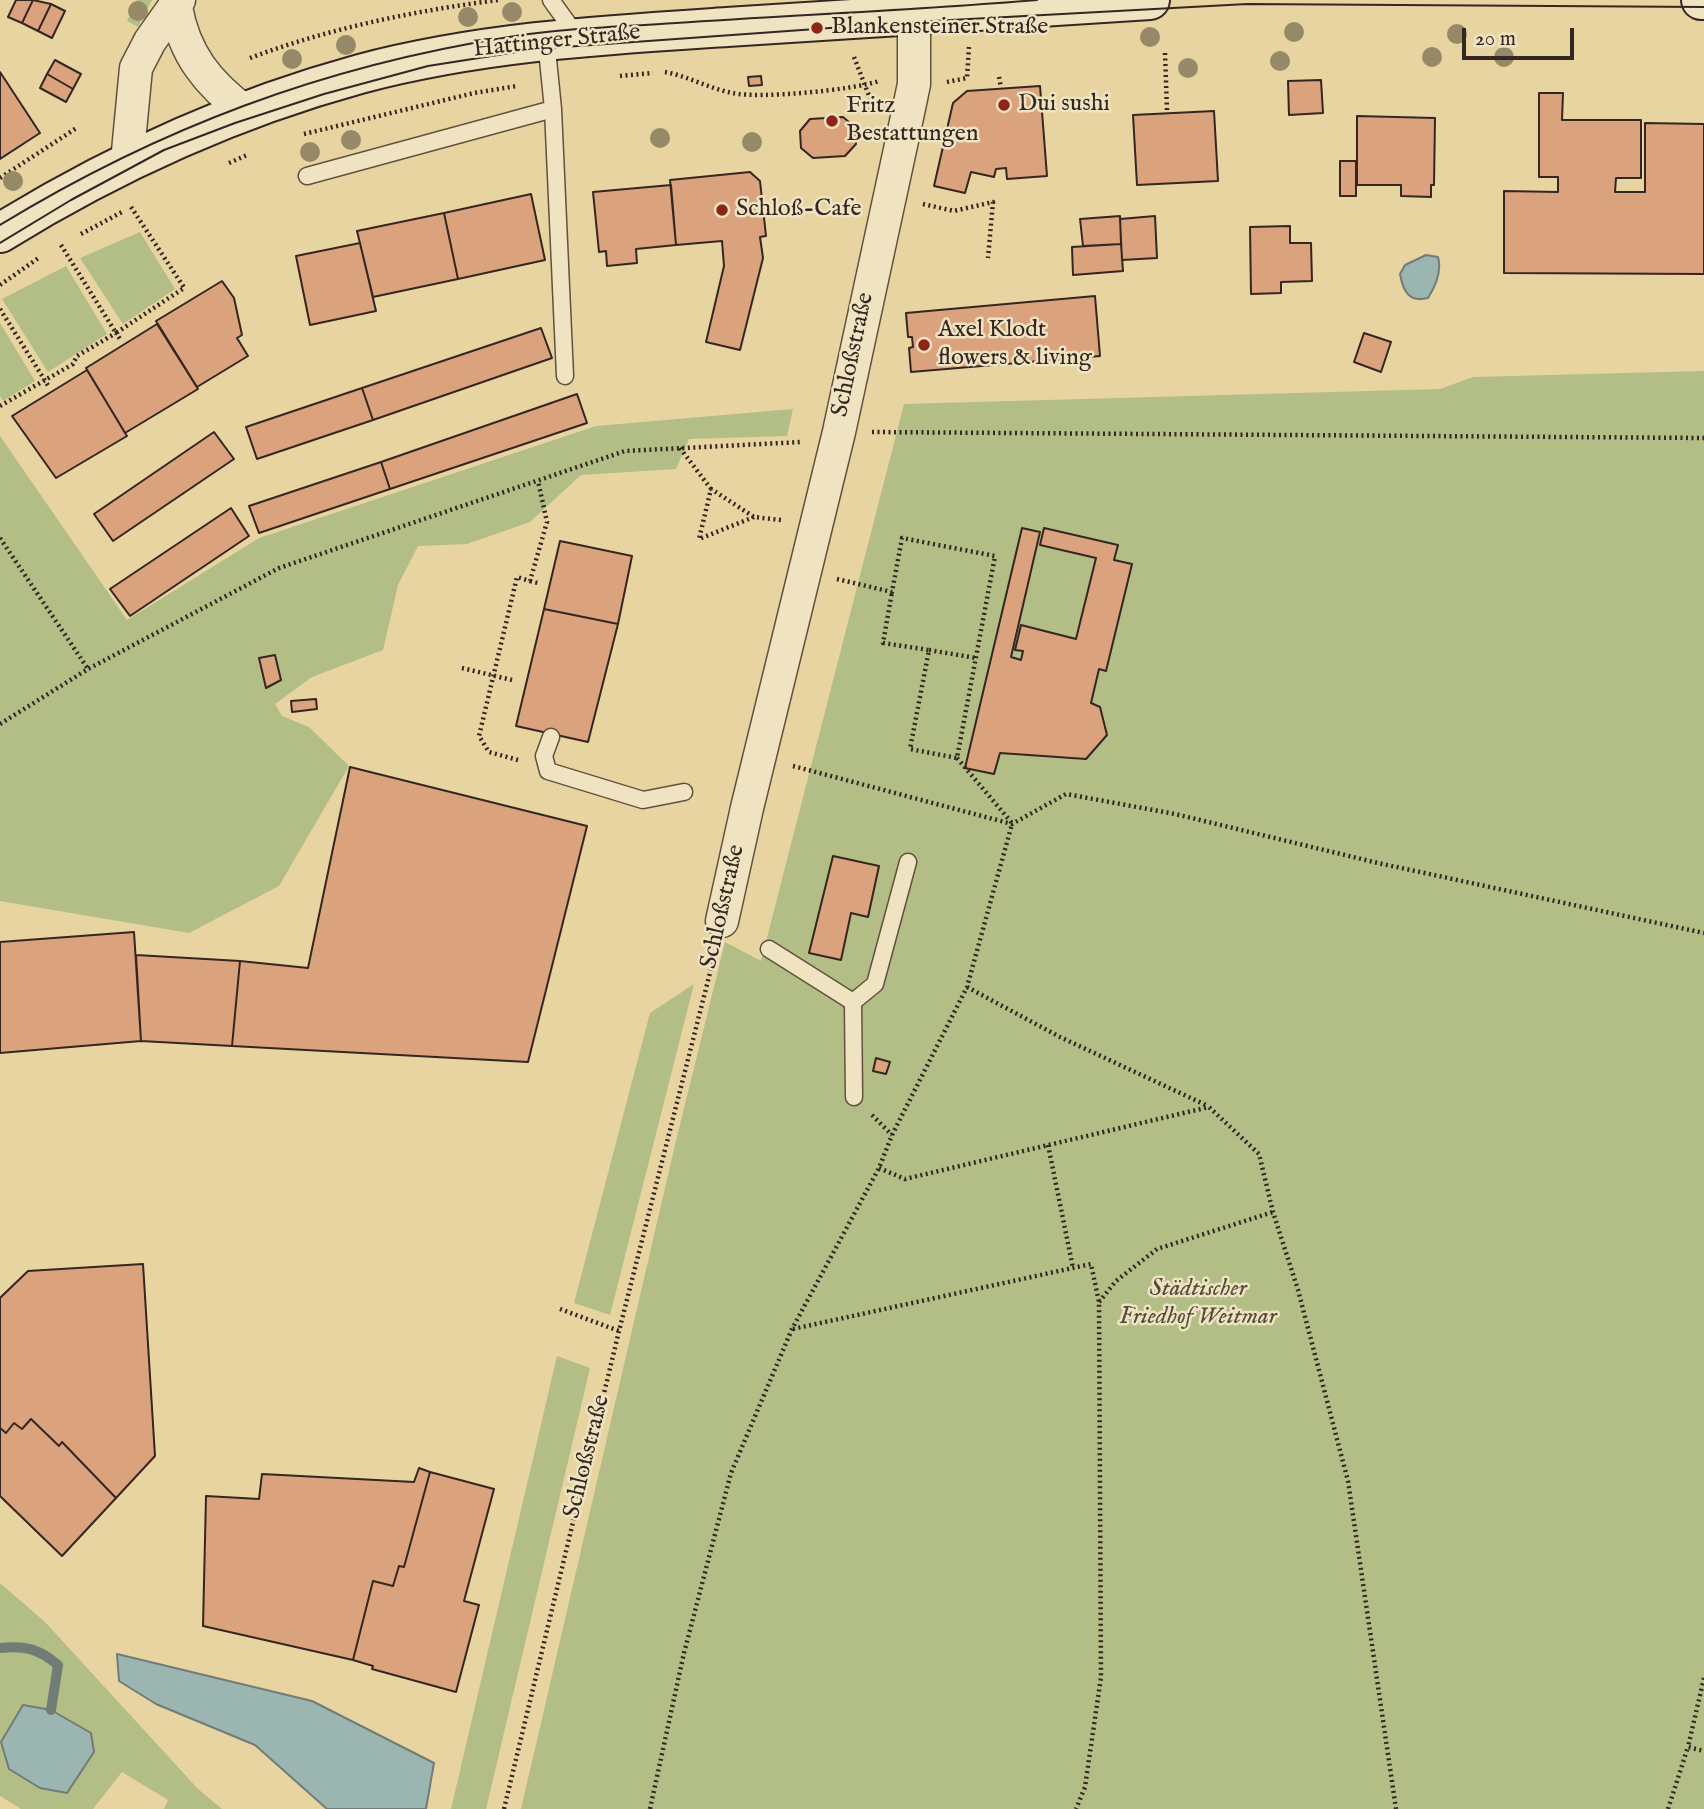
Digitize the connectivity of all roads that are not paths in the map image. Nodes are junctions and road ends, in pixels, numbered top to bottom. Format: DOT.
graph roads {
  1 [pos="551,0"];
  2 [pos="1150,0"];
  3 [pos="178,4"];
  4 [pos="914,8"];
  5 [pos="562,38"];
  6 [pos="553,109"];
  7 [pos="246,112"];
  8 [pos="127,162"];
  9 [pos="307,176"];
  10 [pos="0,233"];
  11 [pos="565,376"];
  12 [pos="551,737"];
  13 [pos="684,792"];
  14 [pos="908,862"];
  15 [pos="722,921"];
  16 [pos="769,949"];
  17 [pos="853,1002"];
  18 [pos="854,1097"];
  1 -- 5 [label="lane"];
  2 -- 4 [label="main road, Hattinger Straße"];
  3 -- 7 [label="street"];
  3 -- 8 [label="street"];
  4 -- 5 [label="main road, Hattinger Straße"];
  4 -- 15 [label="street, Schloßstraße"];
  5 -- 6 [label="lane"];
  5 -- 7 [label="main road, Hattinger Straße"];
  6 -- 9 [label="lane"];
  6 -- 11 [label="lane"];
  7 -- 8 [label="main road, Hattinger Straße"];
  8 -- 10 [label="main road, Hattinger Straße"];
  12 -- 13 [label="lane"];
  14 -- 17 [label="lane"];
  16 -- 17 [label="lane"];
  17 -- 18 [label="lane"];
}
